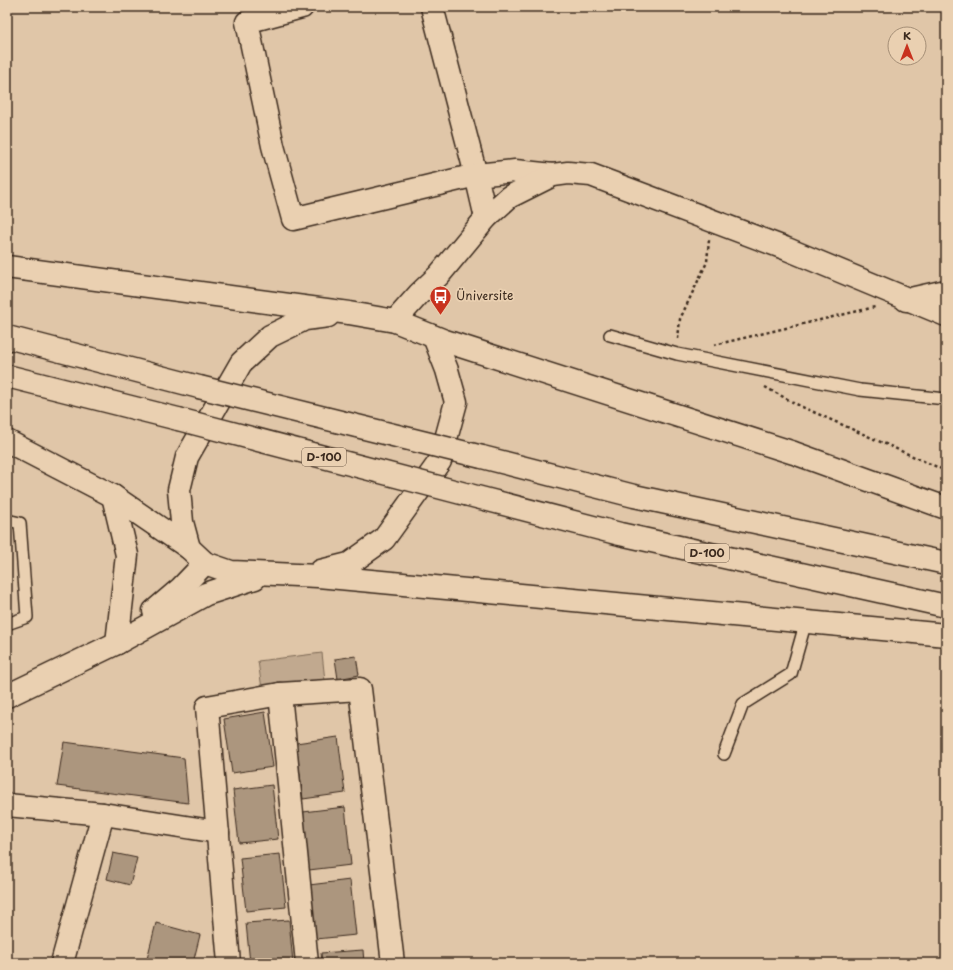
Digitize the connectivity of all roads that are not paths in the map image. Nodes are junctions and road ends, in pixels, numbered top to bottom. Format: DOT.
graph roads {
  1 [pos="302,7"];
  2 [pos="432,7"];
  3 [pos="246,14"];
  4 [pos="476,175"];
  5 [pos="553,175"];
  6 [pos="486,218"];
  7 [pos="7,268"];
  8 [pos="946,291"];
  9 [pos="906,300"];
  10 [pos="349,313"];
  11 [pos="946,315"];
  12 [pos="395,321"];
  13 [pos="610,335"];
  14 [pos="7,337"];
  15 [pos="434,337"];
  16 [pos="7,376"];
  17 [pos="946,399"];
  18 [pos="7,441"];
  19 [pos="113,496"];
  20 [pos="946,508"];
  21 [pos="7,520"];
  22 [pos="189,548"];
  23 [pos="205,563"];
  24 [pos="946,563"];
  25 [pos="263,575"];
  26 [pos="304,576"];
  27 [pos="946,606"];
  28 [pos="806,621"];
  29 [pos="7,624"];
  30 [pos="946,635"];
  31 [pos="117,643"];
  32 [pos="280,694"];
  33 [pos="7,696"];
  34 [pos="724,754"];
  35 [pos="7,805"];
  36 [pos="103,814"];
  37 [pos="218,832"];
  38 [pos="62,963"];
  39 [pos="229,963"];
  40 [pos="307,963"];
  41 [pos="393,963"];
  1 -- 3 [label="main road"];
  2 -- 4 [label="main road"];
  3 -- 4 [label="main road"];
  4 -- 5 [label="main road"];
  4 -- 6 [label="main road"];
  5 -- 6 [label="main road"];
  5 -- 9 [label="main road"];
  6 -- 12 [label="main road"];
  7 -- 10 [label="main road"];
  8 -- 9 [label="main road"];
  9 -- 11 [label="main road"];
  10 -- 12 [label="main road"];
  10 -- 22 [label="main road"];
  12 -- 15 [label="main road"];
  13 -- 17 [label="lane"];
  14 -- 24 [label="main road, bridge"];
  15 -- 20 [label="main road"];
  15 -- 26 [label="main road"];
  16 -- 27 [label="main road, D-100, bridge"];
  18 -- 19 [label="main road"];
  19 -- 22 [label="main road"];
  19 -- 31 [label="main road"];
  21 -- 29 [label="lane"];
  22 -- 23 [label="main road"];
  23 -- 25 [label="main road"];
  23 -- 31 [label="main road"];
  25 -- 26 [label="main road"];
  25 -- 31 [label="main road"];
  26 -- 28 [label="main road"];
  28 -- 30 [label="main road"];
  28 -- 34 [label="lane"];
  31 -- 33 [label="main road"];
  32 -- 37 [label="main road"];
  32 -- 40 [label="main road"];
  32 -- 41 [label="main road"];
  35 -- 36 [label="main road"];
  36 -- 37 [label="main road"];
  36 -- 38 [label="main road"];
  37 -- 39 [label="main road"];
}
